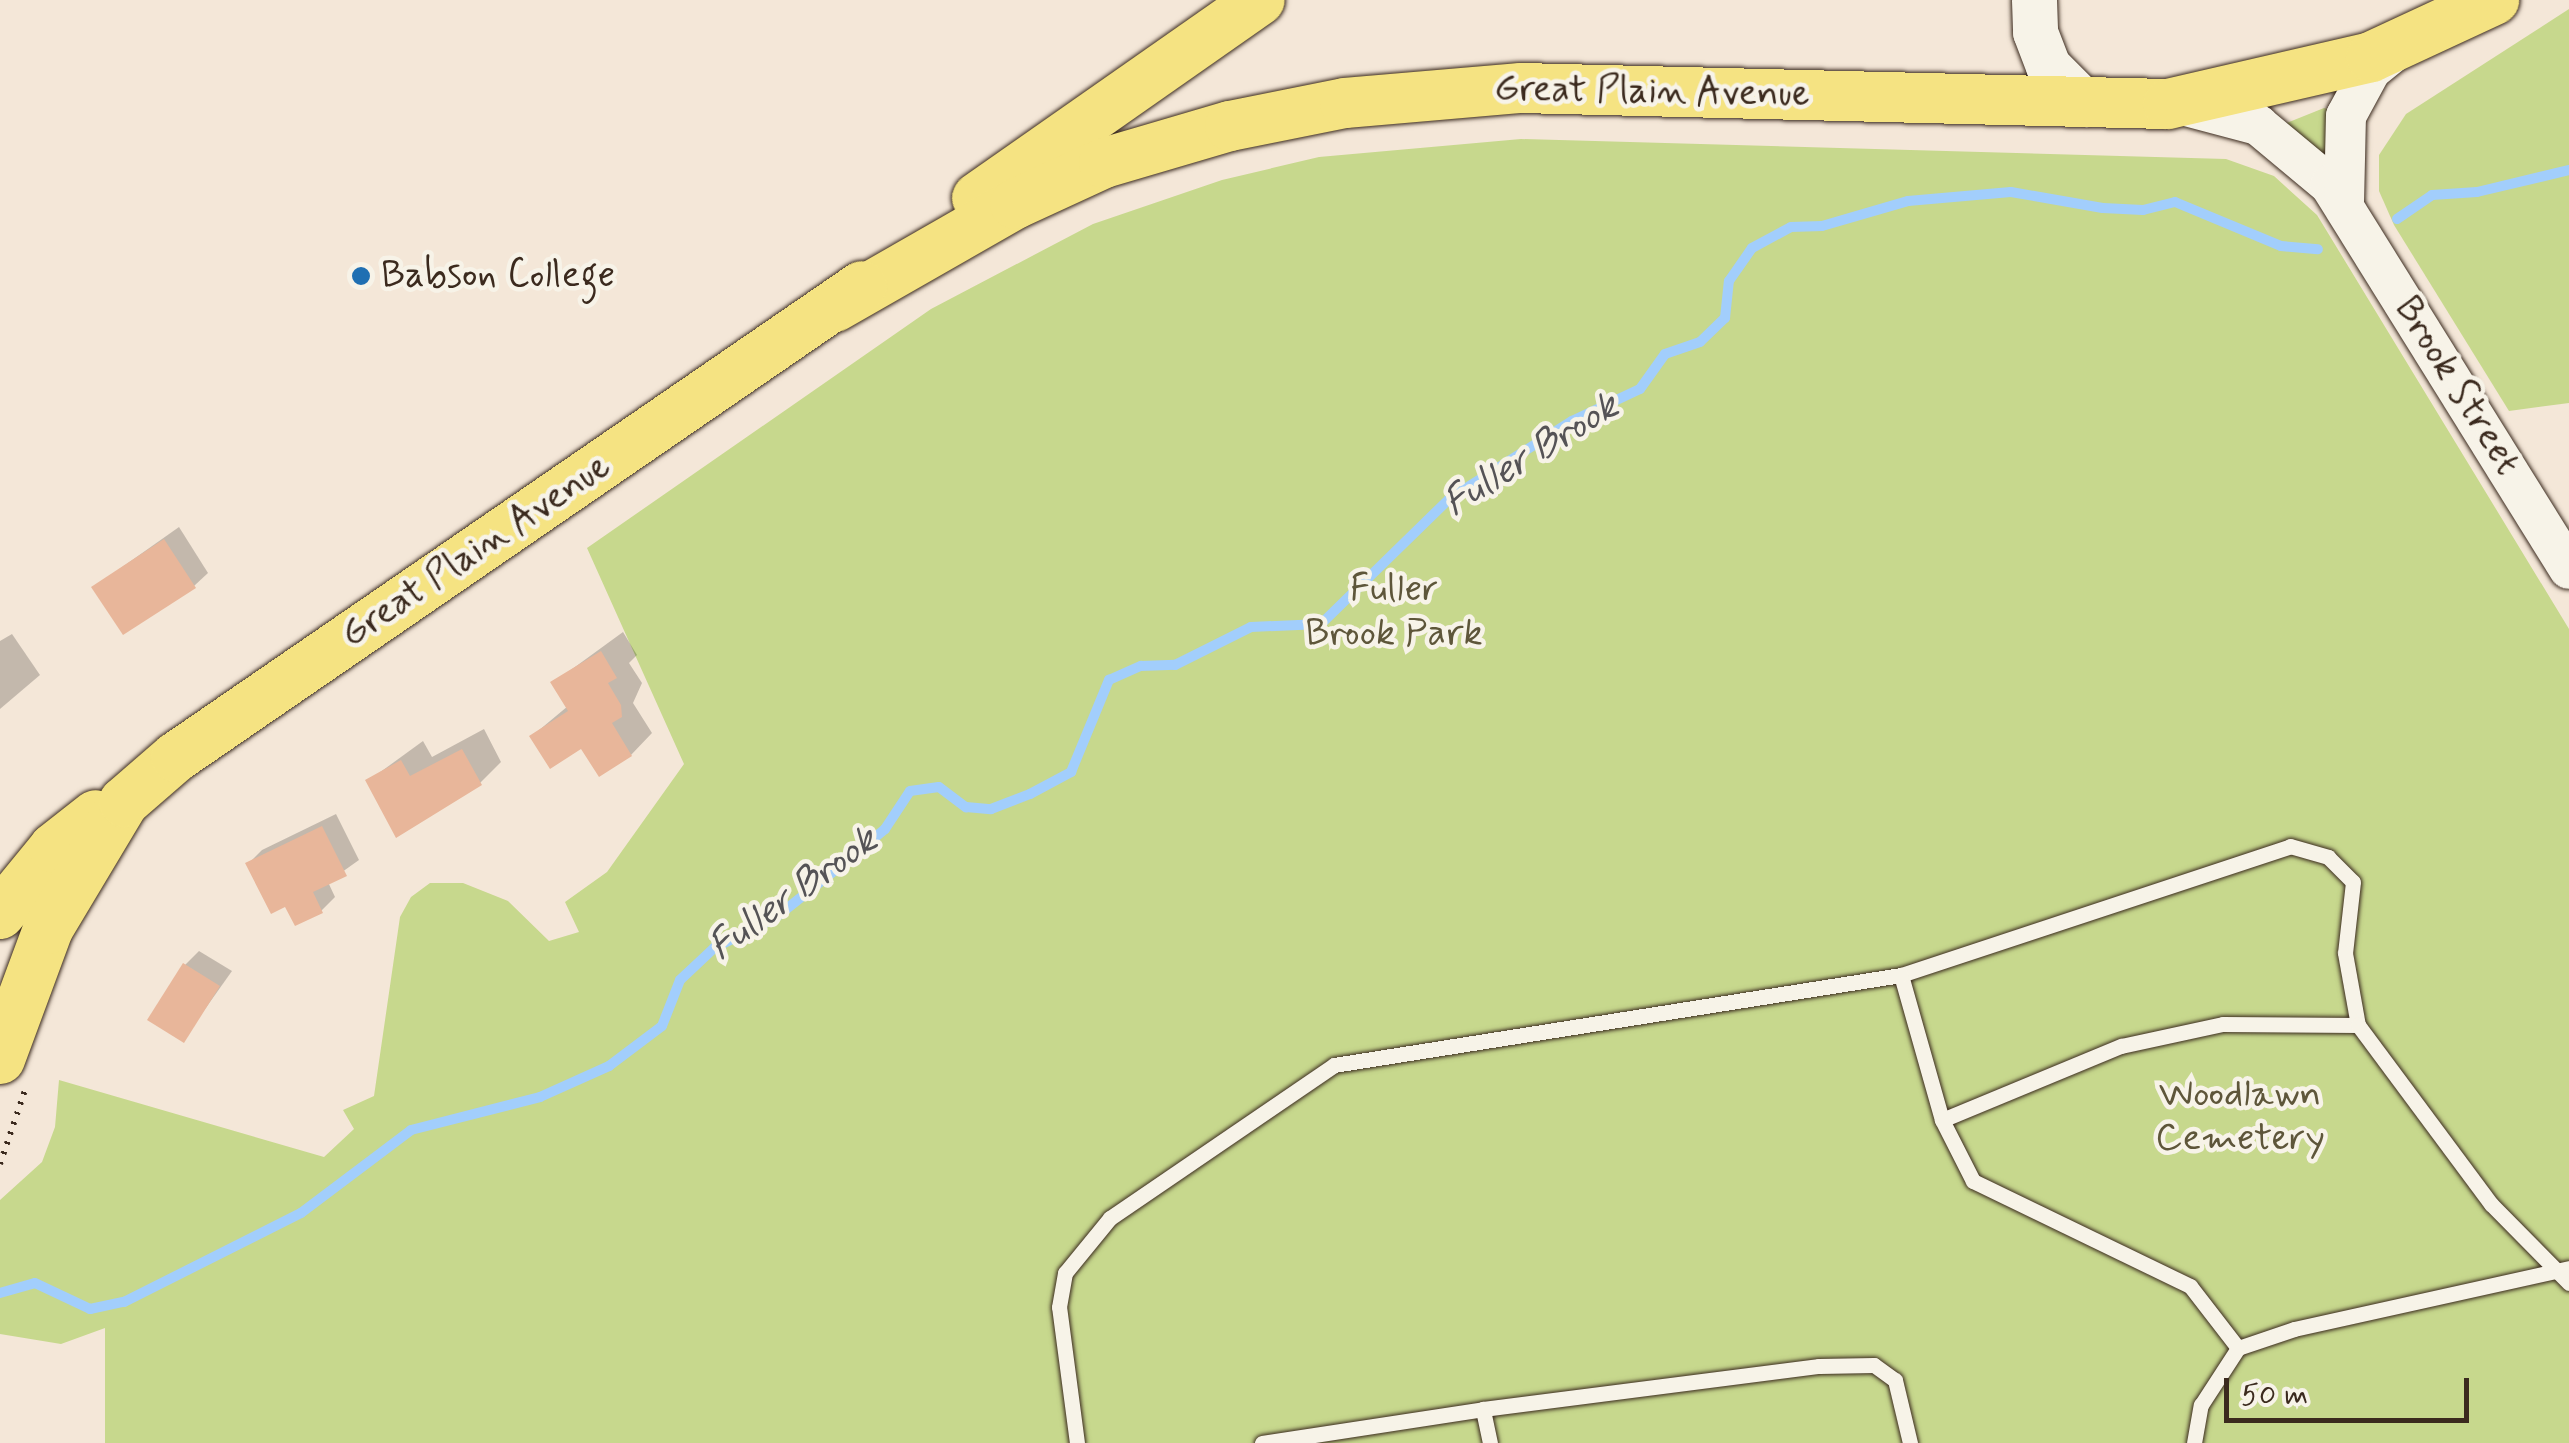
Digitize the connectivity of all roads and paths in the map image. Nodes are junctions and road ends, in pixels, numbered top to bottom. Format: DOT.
graph roads {
  1 [pos="1260,0"];
  2 [pos="2034,0"];
  3 [pos="2494,0"];
  4 [pos="2424,28"];
  5 [pos="2086,104"];
  6 [pos="2168,104"];
  7 [pos="2344,203"];
  8 [pos="835,306"];
  9 [pos="2569,569"];
  10 [pos="124,802"];
  11 [pos="0,914"];
  12 [pos="1902,974"];
  13 [pos="2358,1025"];
  14 [pos="0,1058"];
  15 [pos="1942,1120"];
  16 [pos="2565,1275"];
  17 [pos="2238,1348"];
  18 [pos="1483,1409"];
  19 [pos="1077,1443"];
  20 [pos="1262,1443"];
  21 [pos="1490,1443"];
  22 [pos="1910,1443"];
  23 [pos="2194,1443"];
  1 -- 8 [label="main road, Great Plain Avenue"];
  2 -- 5 [label="main road"];
  3 -- 4 [label="main road, Great Plain Avenue"];
  4 -- 6 [label="main road, Great Plain Avenue"];
  4 -- 7 [label="street"];
  5 -- 6 [label="main road, Great Plain Avenue"];
  5 -- 8 [label="main road, Great Plain Avenue"];
  6 -- 7 [label="street, Brook Street"];
  7 -- 9 [label="street, Brook Street"];
  8 -- 10 [label="main road, Great Plain Avenue"];
  10 -- 11 [label="main road, Great Plain Avenue"];
  10 -- 14 [label="main road, Great Plain Avenue"];
  12 -- 13 [label="lane"];
  12 -- 15 [label="lane"];
  12 -- 19 [label="lane"];
  13 -- 15 [label="lane"];
  13 -- 16 [label="lane"];
  15 -- 17 [label="lane"];
  16 -- 17 [label="lane"];
  17 -- 23 [label="lane"];
  18 -- 20 [label="lane"];
  18 -- 21 [label="lane"];
  18 -- 22 [label="lane"];
}
